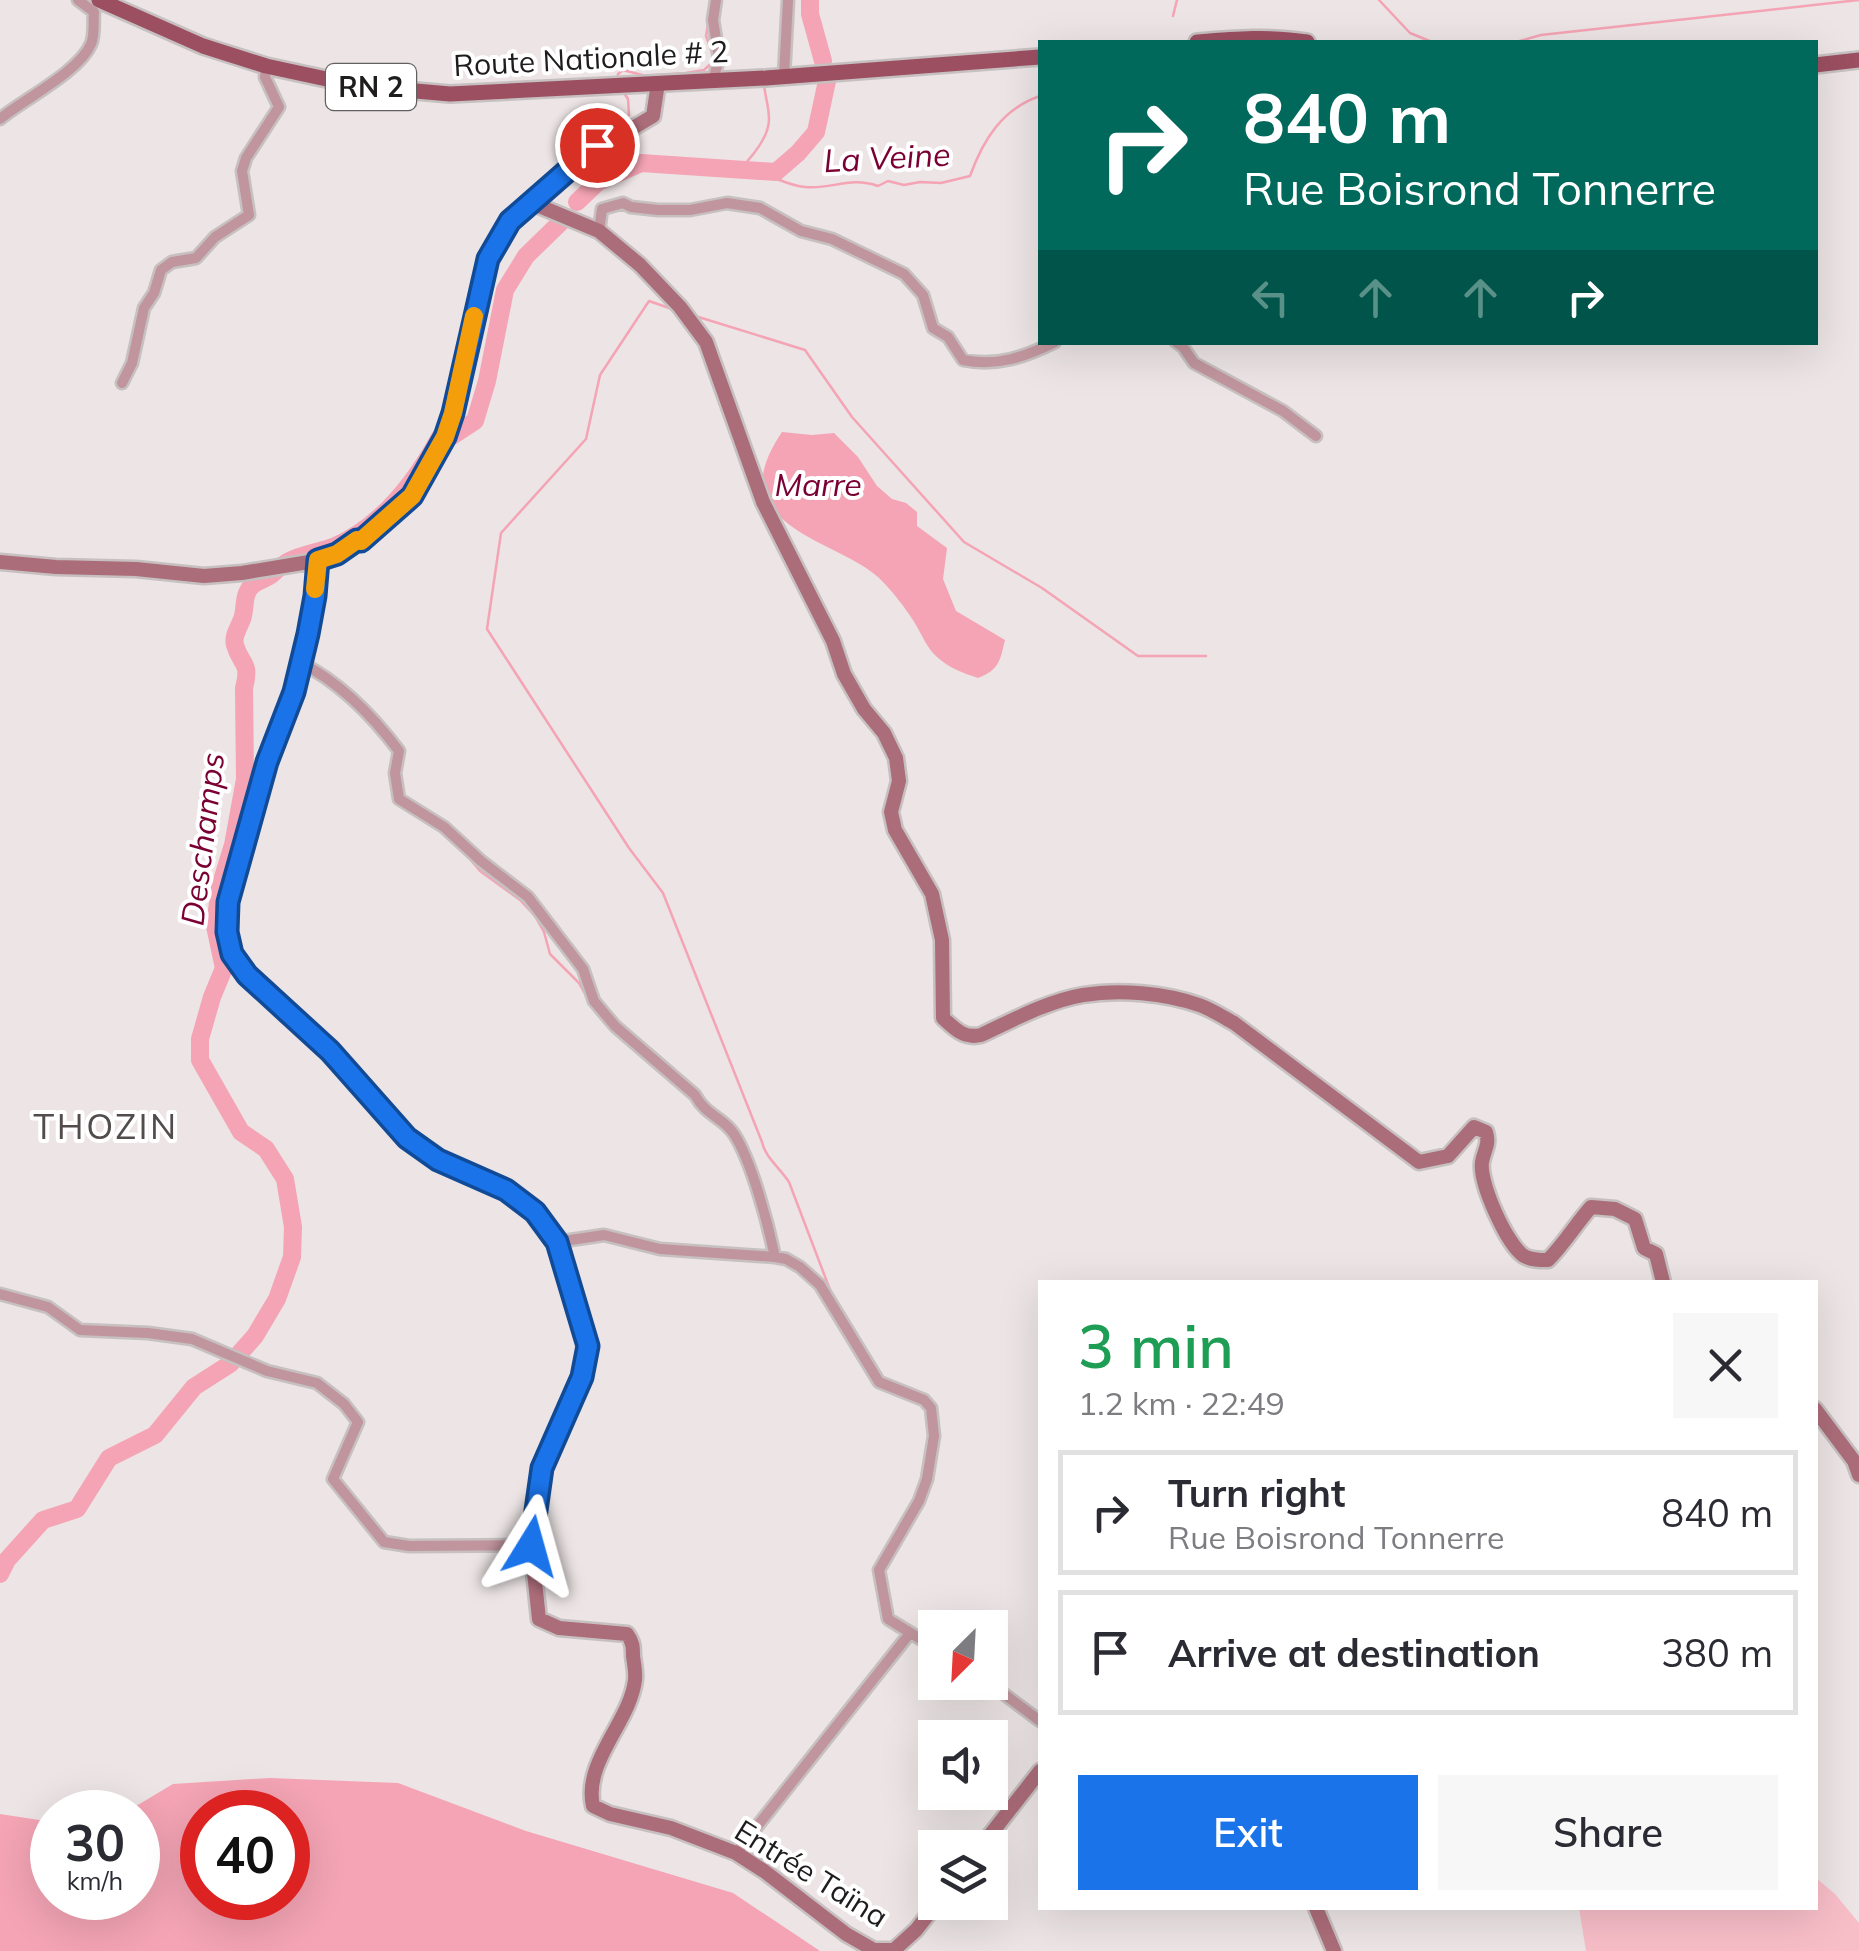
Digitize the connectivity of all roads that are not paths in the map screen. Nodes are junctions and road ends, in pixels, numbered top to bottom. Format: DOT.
graph roads {
  1 [pos="78,0"];
  2 [pos="99,0"];
  3 [pos="716,0"];
  4 [pos="788,0"];
  5 [pos="1223,40"];
  6 [pos="1294,40"];
  7 [pos="1038,56"];
  8 [pos="1859,60"];
  9 [pos="1818,65"];
  10 [pos="266,66"];
  11 [pos="784,76"];
  12 [pos="713,80"];
  13 [pos="658,83"];
  14 [pos="0,119"];
  15 [pos="532,203"];
  16 [pos="600,232"];
  17 [pos="1049,345"];
  18 [pos="1181,345"];
  19 [pos="122,384"];
  20 [pos="1316,436"];
  21 [pos="318,560"];
  22 [pos="0,562"];
  23 [pos="301,663"];
  24 [pos="557,1242"];
  25 [pos="775,1257"];
  26 [pos="1662,1280"];
  27 [pos="0,1294"];
  28 [pos="1818,1413"];
  29 [pos="1859,1476"];
  30 [pos="531,1546"];
  31 [pos="910,1633"];
  32 [pos="918,1638"];
  33 [pos="1008,1697"];
  34 [pos="1038,1720"];
  35 [pos="1038,1775"];
  36 [pos="994,1830"];
  37 [pos="736,1854"];
  38 [pos="1317,1910"];
  39 [pos="924,1920"];
  40 [pos="1334,1951"];
  1 -- 14 [label="street"];
  2 -- 10 [label="main road, Route Nationale # 2 / RN 2"];
  3 -- 12 [label="street"];
  4 -- 11 [label="street"];
  5 -- 6 [label="main road"];
  7 -- 11 [label="main road, Route Nationale # 2 / RN 2"];
  8 -- 9 [label="main road"];
  10 -- 13 [label="main road, Route Nationale # 2 / RN 2"];
  10 -- 19 [label="street"];
  11 -- 12 [label="main road, Route Nationale # 2 / RN 2"];
  12 -- 13 [label="main road, Route Nationale # 2 / RN 2"];
  13 -- 15 [label="street"];
  15 -- 16 [label="street"];
  15 -- 21 [label="street"];
  16 -- 17 [label="street"];
  16 -- 26 [label="street"];
  18 -- 20 [label="street"];
  21 -- 22 [label="street"];
  21 -- 23 [label="street, Entrée Taïna"];
  23 -- 24 [label="street, Entrée Taïna"];
  23 -- 25 [label="street"];
  24 -- 25 [label="street"];
  24 -- 30 [label="street, Entrée Taïna"];
  25 -- 31 [label="street"];
  27 -- 30 [label="street"];
  28 -- 29 [label="street"];
  30 -- 37 [label="street, Entrée Taïna"];
  31 -- 32 [label="street"];
  31 -- 37 [label="street"];
  33 -- 34 [label="street"];
  35 -- 36 [label="street"];
  37 -- 39 [label="street, Entrée Taïna"];
  38 -- 40 [label="street"];
}
